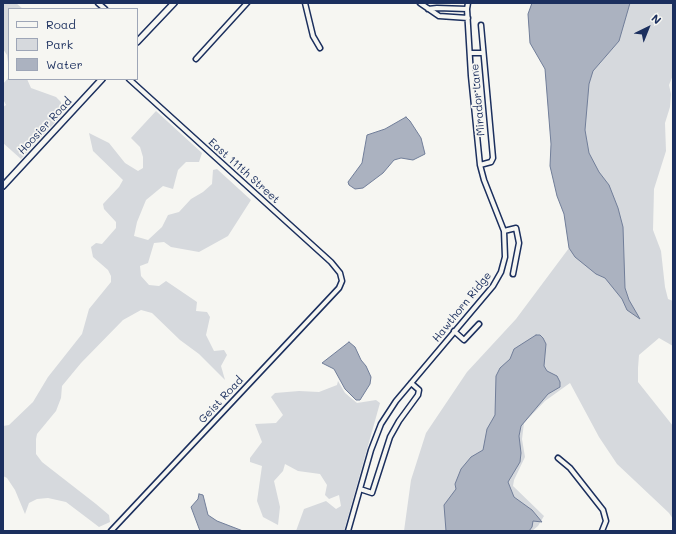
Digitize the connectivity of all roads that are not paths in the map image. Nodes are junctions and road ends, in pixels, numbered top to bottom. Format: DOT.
graph roads {
  1 [pos="174,3"];
  2 [pos="247,3"];
  3 [pos="305,3"];
  4 [pos="420,3"];
  5 [pos="468,3"];
  6 [pos="428,9"];
  7 [pos="466,9"];
  8 [pos="468,18"];
  9 [pos="481,26"];
  10 [pos="139,35"];
  11 [pos="320,48"];
  12 [pos="470,53"];
  13 [pos="483,53"];
  14 [pos="196,59"];
  15 [pos="101,80"];
  16 [pos="130,80"];
  17 [pos="480,165"];
  18 [pos="3,186"];
  19 [pos="504,231"];
  20 [pos="513,274"];
  21 [pos="342,281"];
  22 [pos="479,324"];
  23 [pos="454,332"];
  24 [pos="411,384"];
  25 [pos="558,458"];
  26 [pos="360,489"];
  27 [pos="112,531"];
  28 [pos="348,531"];
  29 [pos="602,531"];
  1 -- 10 [label="street"];
  2 -- 14 [label="street"];
  3 -- 11 [label="street"];
  4 -- 6 [label="street"];
  5 -- 7 [label="street"];
  6 -- 7 [label="street"];
  6 -- 8 [label="street"];
  7 -- 8 [label="street, Hawthorn Ridge"];
  8 -- 12 [label="street, Hawthorn Ridge"];
  9 -- 13 [label="street, Mirador Lane"];
  12 -- 13 [label="street"];
  12 -- 17 [label="street, Hawthorn Ridge"];
  13 -- 17 [label="street, Mirador Lane"];
  15 -- 18 [label="street, Hoosier Road"];
  16 -- 21 [label="street, East 111th Street"];
  17 -- 19 [label="street, Hawthorn Ridge"];
  19 -- 20 [label="street"];
  19 -- 23 [label="street, Hawthorn Ridge"];
  21 -- 27 [label="street, Geist Road"];
  22 -- 23 [label="street"];
  23 -- 24 [label="street, Hawthorn Ridge"];
  24 -- 26 [label="street, Hawthorn Ridge"];
  24 -- 26 [label="street"];
  25 -- 29 [label="street"];
  26 -- 28 [label="street, Hawthorn Ridge"];
}
